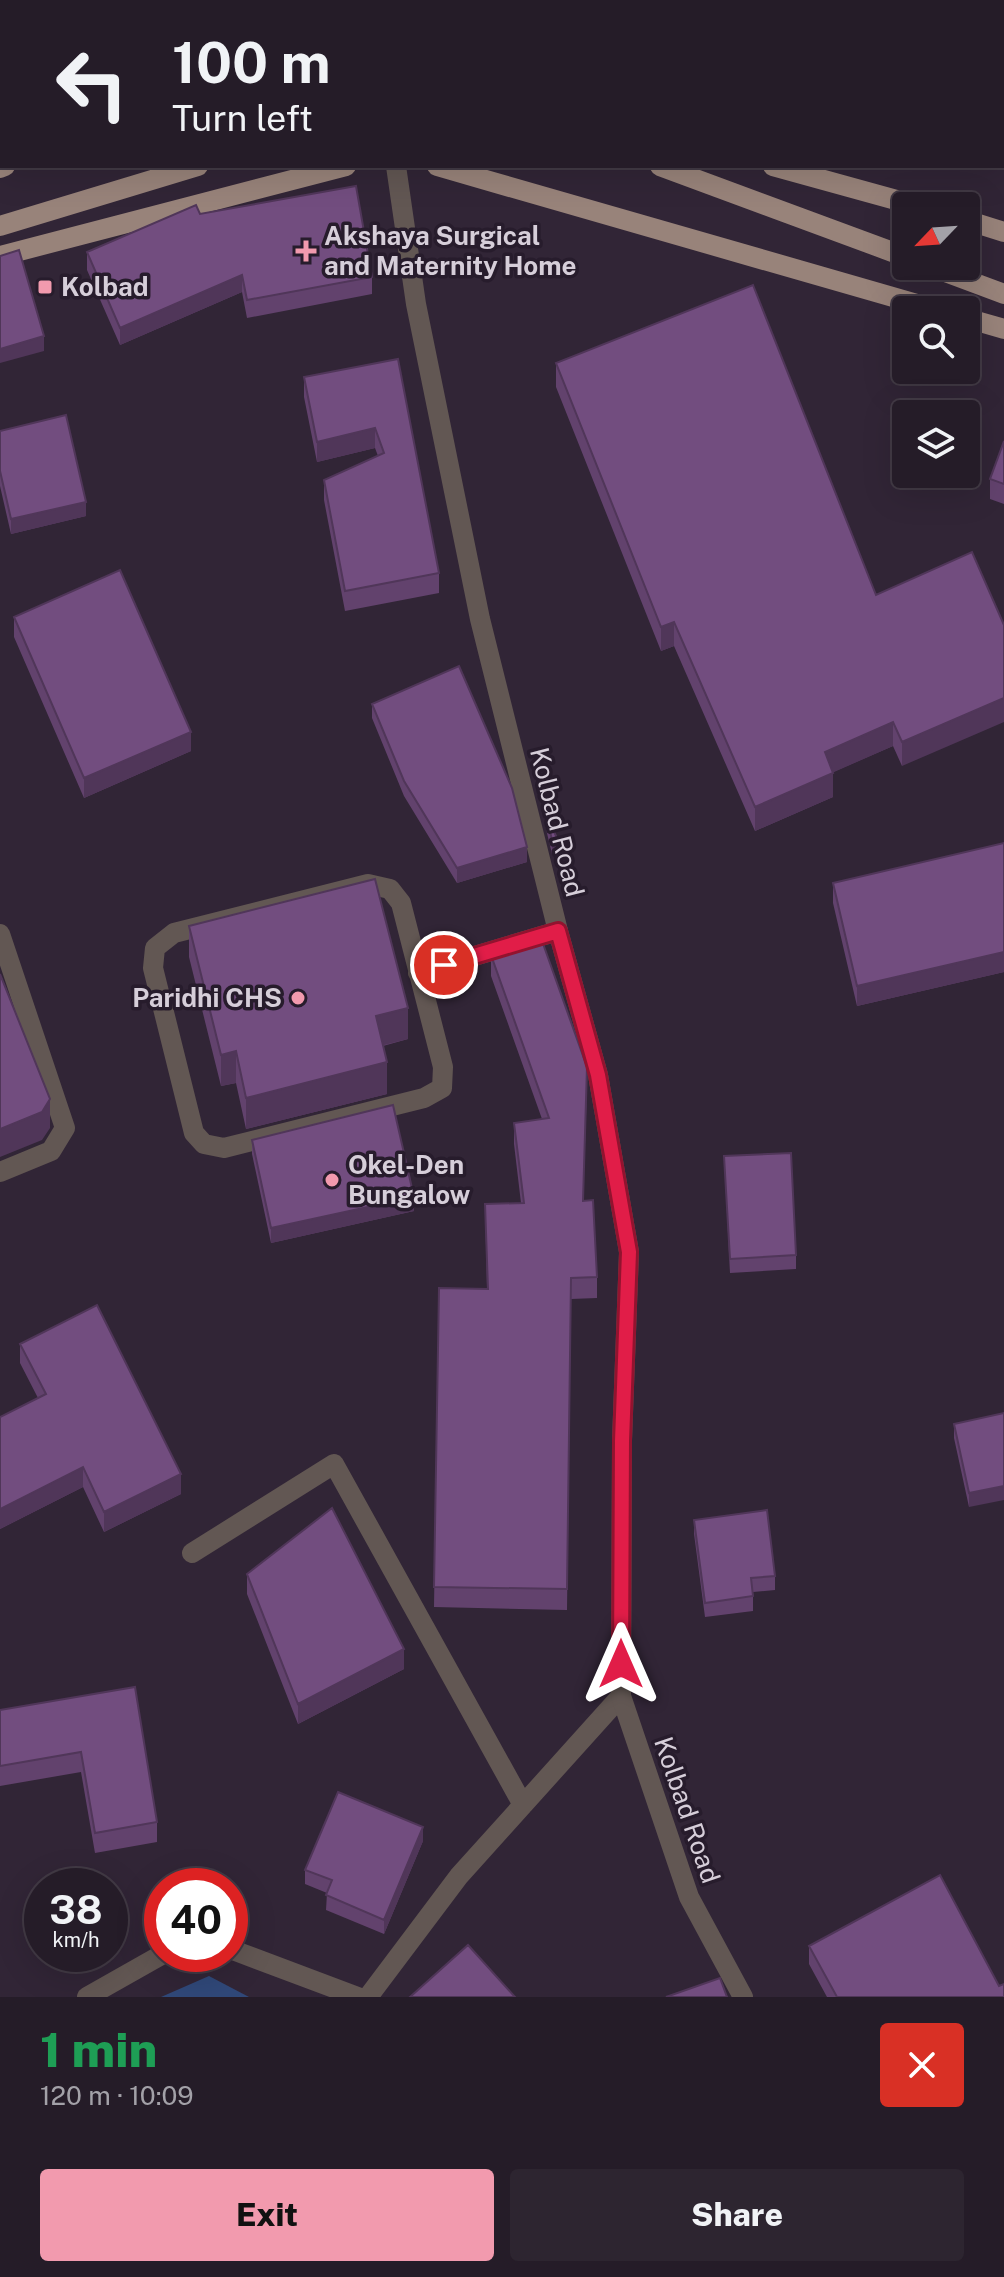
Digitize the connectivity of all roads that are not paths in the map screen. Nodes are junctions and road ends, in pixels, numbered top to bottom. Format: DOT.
graph roads {
  1 [pos="191,168"];
  2 [pos="338,168"];
  3 [pos="396,168"];
  4 [pos="444,168"];
  5 [pos="665,168"];
  6 [pos="780,168"];
  7 [pos="892,199"];
  8 [pos="980,224"];
  9 [pos="0,226"];
  10 [pos="1004,232"];
  11 [pos="892,252"];
  12 [pos="0,256"];
  13 [pos="966,280"];
  14 [pos="1004,294"];
  15 [pos="892,297"];
  16 [pos="980,322"];
  17 [pos="1004,329"];
  18 [pos="558,931"];
  19 [pos="1,938"];
  20 [pos="418,973"];
  21 [pos="0,1172"];
  22 [pos="192,1553"];
  23 [pos="621,1696"];
  24 [pos="523,1805"];
  25 [pos="248,1956"];
  26 [pos="144,1965"];
  27 [pos="87,1997"];
  28 [pos="358,1997"];
  29 [pos="368,1997"];
  30 [pos="743,1997"];
  1 -- 9 [label="main road"];
  2 -- 12 [label="main road"];
  3 -- 18 [label="street, Kolbad Road"];
  4 -- 15 [label="main road"];
  5 -- 11 [label="main road"];
  6 -- 7 [label="main road"];
  8 -- 10 [label="main road"];
  13 -- 14 [label="main road"];
  16 -- 17 [label="main road"];
  18 -- 20 [label="street"];
  18 -- 23 [label="street, Kolbad Road"];
  19 -- 21 [label="street"];
  20 -- 20 [label="street"];
  22 -- 24 [label="street"];
  23 -- 24 [label="street"];
  23 -- 30 [label="street, Kolbad Road"];
  24 -- 29 [label="street"];
  25 -- 28 [label="street"];
  26 -- 27 [label="street"];
}
